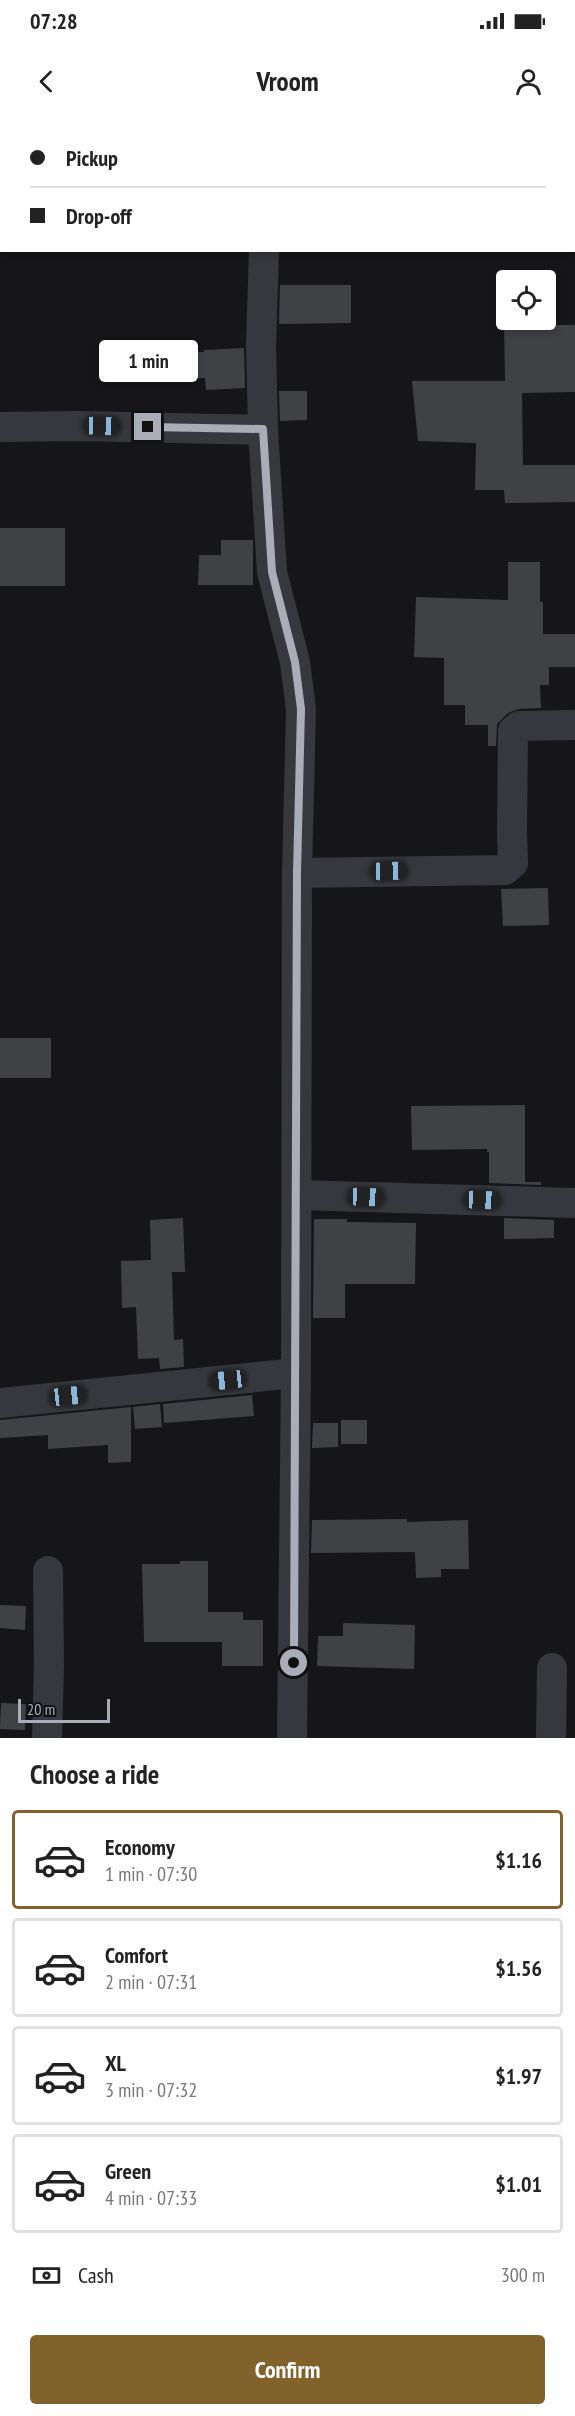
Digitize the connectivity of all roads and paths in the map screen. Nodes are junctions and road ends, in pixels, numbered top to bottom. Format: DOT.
graph roads {
  1 [pos="264,252"];
  2 [pos="0,427"];
  3 [pos="263,429"];
  4 [pos="575,725"];
  5 [pos="297,873"];
  6 [pos="297,1195"];
  7 [pos="575,1203"];
  8 [pos="296,1373"];
  9 [pos="0,1403"];
  10 [pos="48,1571"];
  11 [pos="552,1668"];
  12 [pos="47,1738"];
  13 [pos="292,1738"];
  14 [pos="551,1738"];
  1 -- 3 [label="street"];
  2 -- 3 [label="street"];
  3 -- 5 [label="street"];
  4 -- 5 [label="street"];
  5 -- 6 [label="street"];
  6 -- 7 [label="street"];
  6 -- 8 [label="street"];
  8 -- 9 [label="street"];
  8 -- 13 [label="street"];
  10 -- 12 [label="street"];
  11 -- 14 [label="street"];
}
